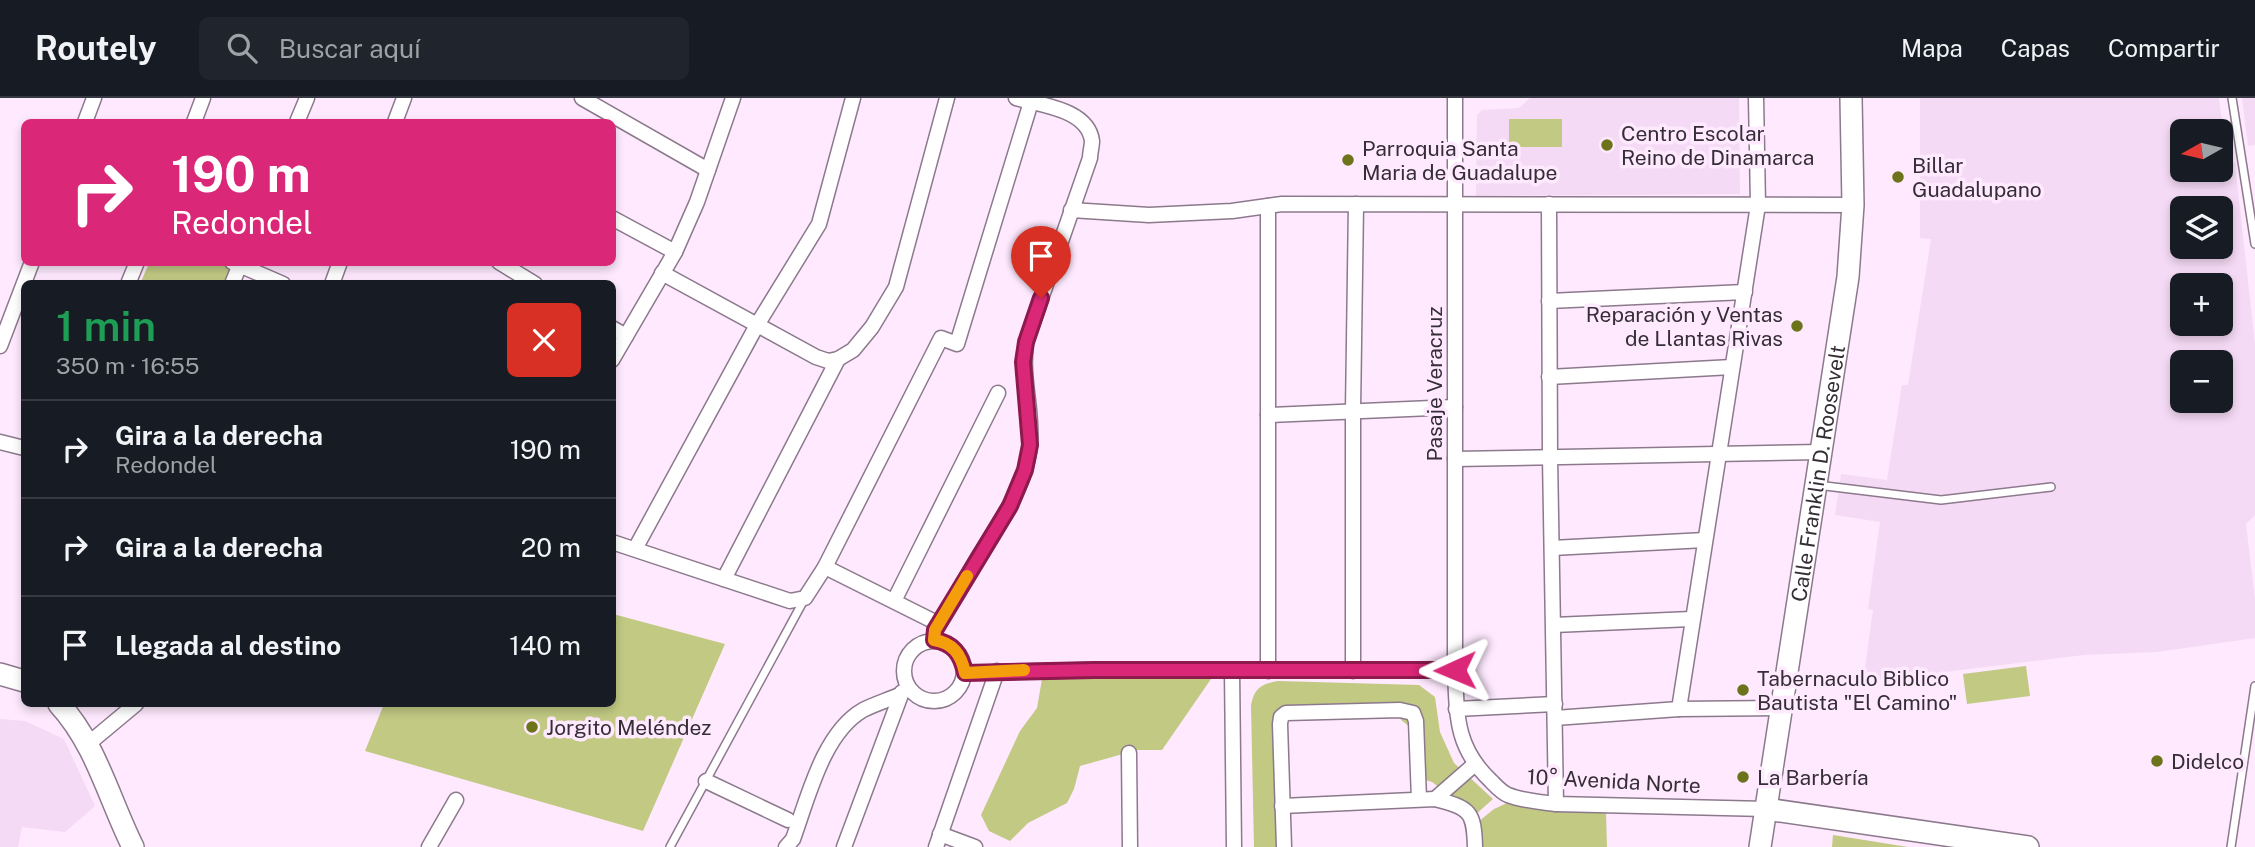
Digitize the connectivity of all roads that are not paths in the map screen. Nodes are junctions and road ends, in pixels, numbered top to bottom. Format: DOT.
graph roads {
  1 [pos="94,98"];
  2 [pos="203,98"];
  3 [pos="307,98"];
  4 [pos="404,98"];
  5 [pos="582,98"];
  6 [pos="733,98"];
  7 [pos="853,98"];
  8 [pos="947,98"];
  9 [pos="1016,98"];
  10 [pos="1455,98"];
  11 [pos="1756,98"];
  12 [pos="1851,98"];
  13 [pos="2232,98"];
  14 [pos="1031,102"];
  15 [pos="86,119"];
  16 [pos="195,119"];
  17 [pos="298,119"];
  18 [pos="396,119"];
  19 [pos="708,170"];
  20 [pos="1455,203"];
  21 [pos="1356,204"];
  22 [pos="1549,204"];
  23 [pos="1758,205"];
  24 [pos="1853,205"];
  25 [pos="1268,206"];
  26 [pos="1071,210"];
  27 [pos="616,220"];
  28 [pos="2255,244"];
  29 [pos="675,252"];
  30 [pos="242,266"];
  31 [pos="506,266"];
  32 [pos="663,273"];
  33 [pos="274,280"];
  34 [pos="528,280"];
  35 [pos="21,291"];
  36 [pos="1745,292"];
  37 [pos="1549,300"];
  38 [pos="757,325"];
  39 [pos="616,330"];
  40 [pos="626,336"];
  41 [pos="0,346"];
  42 [pos="616,353"];
  43 [pos="838,359"];
  44 [pos="1732,367"];
  45 [pos="1549,377"];
  46 [pos="998,393"];
  47 [pos="1455,407"];
  48 [pos="1353,411"];
  49 [pos="1268,415"];
  50 [pos="0,442"];
  51 [pos="21,447"];
  52 [pos="1821,452"];
  53 [pos="1719,454"];
  54 [pos="1550,457"];
  55 [pos="1455,459"];
  56 [pos="1816,485"];
  57 [pos="2051,487"];
  58 [pos="1705,540"];
  59 [pos="616,543"];
  60 [pos="1552,548"];
  61 [pos="635,549"];
  62 [pos="825,567"];
  63 [pos="724,579"];
  64 [pos="805,598"];
  65 [pos="894,601"];
  66 [pos="1691,619"];
  67 [pos="939,624"];
  68 [pos="1554,625"];
  69 [pos="934,640"];
  70 [pos="1232,670"];
  71 [pos="1268,670"];
  72 [pos="1455,670"];
  73 [pos="997,671"];
  74 [pos="1353,671"];
  75 [pos="965,673"];
  76 [pos="0,674"];
  77 [pos="21,680"];
  78 [pos="2255,686"];
  79 [pos="903,690"];
  80 [pos="62,707"];
  81 [pos="132,707"];
  82 [pos="1780,708"];
  83 [pos="1456,709"];
  84 [pos="1679,709"];
  85 [pos="1555,711"];
  86 [pos="88,744"];
  87 [pos="1129,753"];
  88 [pos="1475,764"];
  89 [pos="706,781"];
  90 [pos="1419,799"];
  91 [pos="1435,799"];
  92 [pos="456,800"];
  93 [pos="1556,804"];
  94 [pos="1282,806"];
  95 [pos="1766,809"];
  96 [pos="788,820"];
  97 [pos="938,840"];
  98 [pos="133,847"];
  99 [pos="429,847"];
  100 [pos="670,847"];
  101 [pos="786,847"];
  102 [pos="844,847"];
  103 [pos="975,847"];
  104 [pos="1130,847"];
  105 [pos="1234,847"];
  106 [pos="1284,847"];
  107 [pos="1475,847"];
  108 [pos="1760,847"];
  109 [pos="2028,847"];
  110 [pos="2231,847"];
  1 -- 15 [label="street"];
  2 -- 16 [label="street"];
  3 -- 17 [label="street"];
  4 -- 18 [label="street"];
  5 -- 19 [label="street"];
  6 -- 19 [label="street"];
  7 -- 38 [label="street"];
  8 -- 43 [label="street"];
  9 -- 14 [label="street"];
  10 -- 20 [label="street, Pasaje Veracruz"];
  11 -- 23 [label="street"];
  12 -- 24 [label="main road, Calle Franklin D. Roosevelt"];
  13 -- 28 [label="lane"];
  14 -- 26 [label="street"];
  14 -- 62 [label="street"];
  19 -- 29 [label="street"];
  20 -- 21 [label="street"];
  20 -- 22 [label="street"];
  20 -- 47 [label="street, Pasaje Veracruz"];
  21 -- 25 [label="street"];
  21 -- 48 [label="street"];
  22 -- 23 [label="street"];
  22 -- 37 [label="street"];
  23 -- 24 [label="street"];
  23 -- 36 [label="street"];
  24 -- 52 [label="main road, Calle Franklin D. Roosevelt"];
  25 -- 26 [label="street"];
  25 -- 49 [label="street"];
  26 -- 67 [label="street"];
  27 -- 29 [label="street"];
  29 -- 32 [label="street"];
  30 -- 33 [label="street"];
  31 -- 34 [label="street"];
  32 -- 38 [label="street"];
  32 -- 40 [label="street"];
  35 -- 41 [label="street"];
  36 -- 37 [label="street"];
  36 -- 44 [label="street"];
  37 -- 45 [label="street"];
  38 -- 43 [label="street"];
  38 -- 61 [label="street"];
  39 -- 40 [label="street"];
  40 -- 42 [label="street"];
  43 -- 63 [label="street"];
  44 -- 45 [label="street"];
  44 -- 53 [label="street"];
  45 -- 54 [label="street"];
  46 -- 65 [label="street"];
  47 -- 48 [label="street"];
  47 -- 55 [label="street, Pasaje Veracruz"];
  48 -- 49 [label="street"];
  48 -- 74 [label="street"];
  49 -- 71 [label="street"];
  50 -- 51 [label="street"];
  52 -- 53 [label="street"];
  52 -- 56 [label="main road, Calle Franklin D. Roosevelt"];
  53 -- 54 [label="street"];
  53 -- 58 [label="street"];
  54 -- 55 [label="street"];
  54 -- 60 [label="street"];
  55 -- 72 [label="street, Pasaje Veracruz"];
  56 -- 57 [label="lane"];
  56 -- 82 [label="main road, Calle Franklin D. Roosevelt"];
  58 -- 60 [label="street"];
  58 -- 66 [label="street"];
  59 -- 61 [label="street"];
  60 -- 68 [label="street"];
  61 -- 63 [label="street"];
  62 -- 64 [label="street"];
  62 -- 65 [label="street"];
  63 -- 64 [label="street"];
  64 -- 89 [label="lane"];
  65 -- 67 [label="street"];
  66 -- 68 [label="street"];
  66 -- 84 [label="street"];
  67 -- 69 [label="street"];
  68 -- 85 [label="street"];
  69 -- 75 [label="street"];
  69 -- 79 [label="street"];
  70 -- 71 [label="street"];
  70 -- 73 [label="street"];
  70 -- 105 [label="street"];
  71 -- 74 [label="street"];
  72 -- 74 [label="street"];
  72 -- 83 [label="street, 10° Avenida Norte"];
  73 -- 75 [label="street"];
  73 -- 97 [label="street"];
  75 -- 79 [label="street"];
  76 -- 77 [label="main road"];
  78 -- 110 [label="lane"];
  79 -- 101 [label="street"];
  79 -- 102 [label="street"];
  80 -- 86 [label="main road"];
  81 -- 86 [label="street"];
  82 -- 84 [label="street"];
  82 -- 95 [label="main road, Calle Franklin D. Roosevelt"];
  83 -- 85 [label="street"];
  83 -- 88 [label="street, 10° Avenida Norte"];
  84 -- 85 [label="street"];
  85 -- 93 [label="street"];
  86 -- 98 [label="main road"];
  87 -- 104 [label="street"];
  88 -- 91 [label="street"];
  88 -- 93 [label="street, 10° Avenida Norte"];
  89 -- 96 [label="street"];
  89 -- 100 [label="lane"];
  90 -- 91 [label="street"];
  90 -- 94 [label="street"];
  90 -- 94 [label="street"];
  91 -- 107 [label="street"];
  92 -- 99 [label="street"];
  93 -- 95 [label="street, 10° Avenida Norte"];
  94 -- 106 [label="street"];
  95 -- 108 [label="main road, Calle Franklin D. Roosevelt"];
  95 -- 109 [label="main road"];
  97 -- 103 [label="street"];
}
